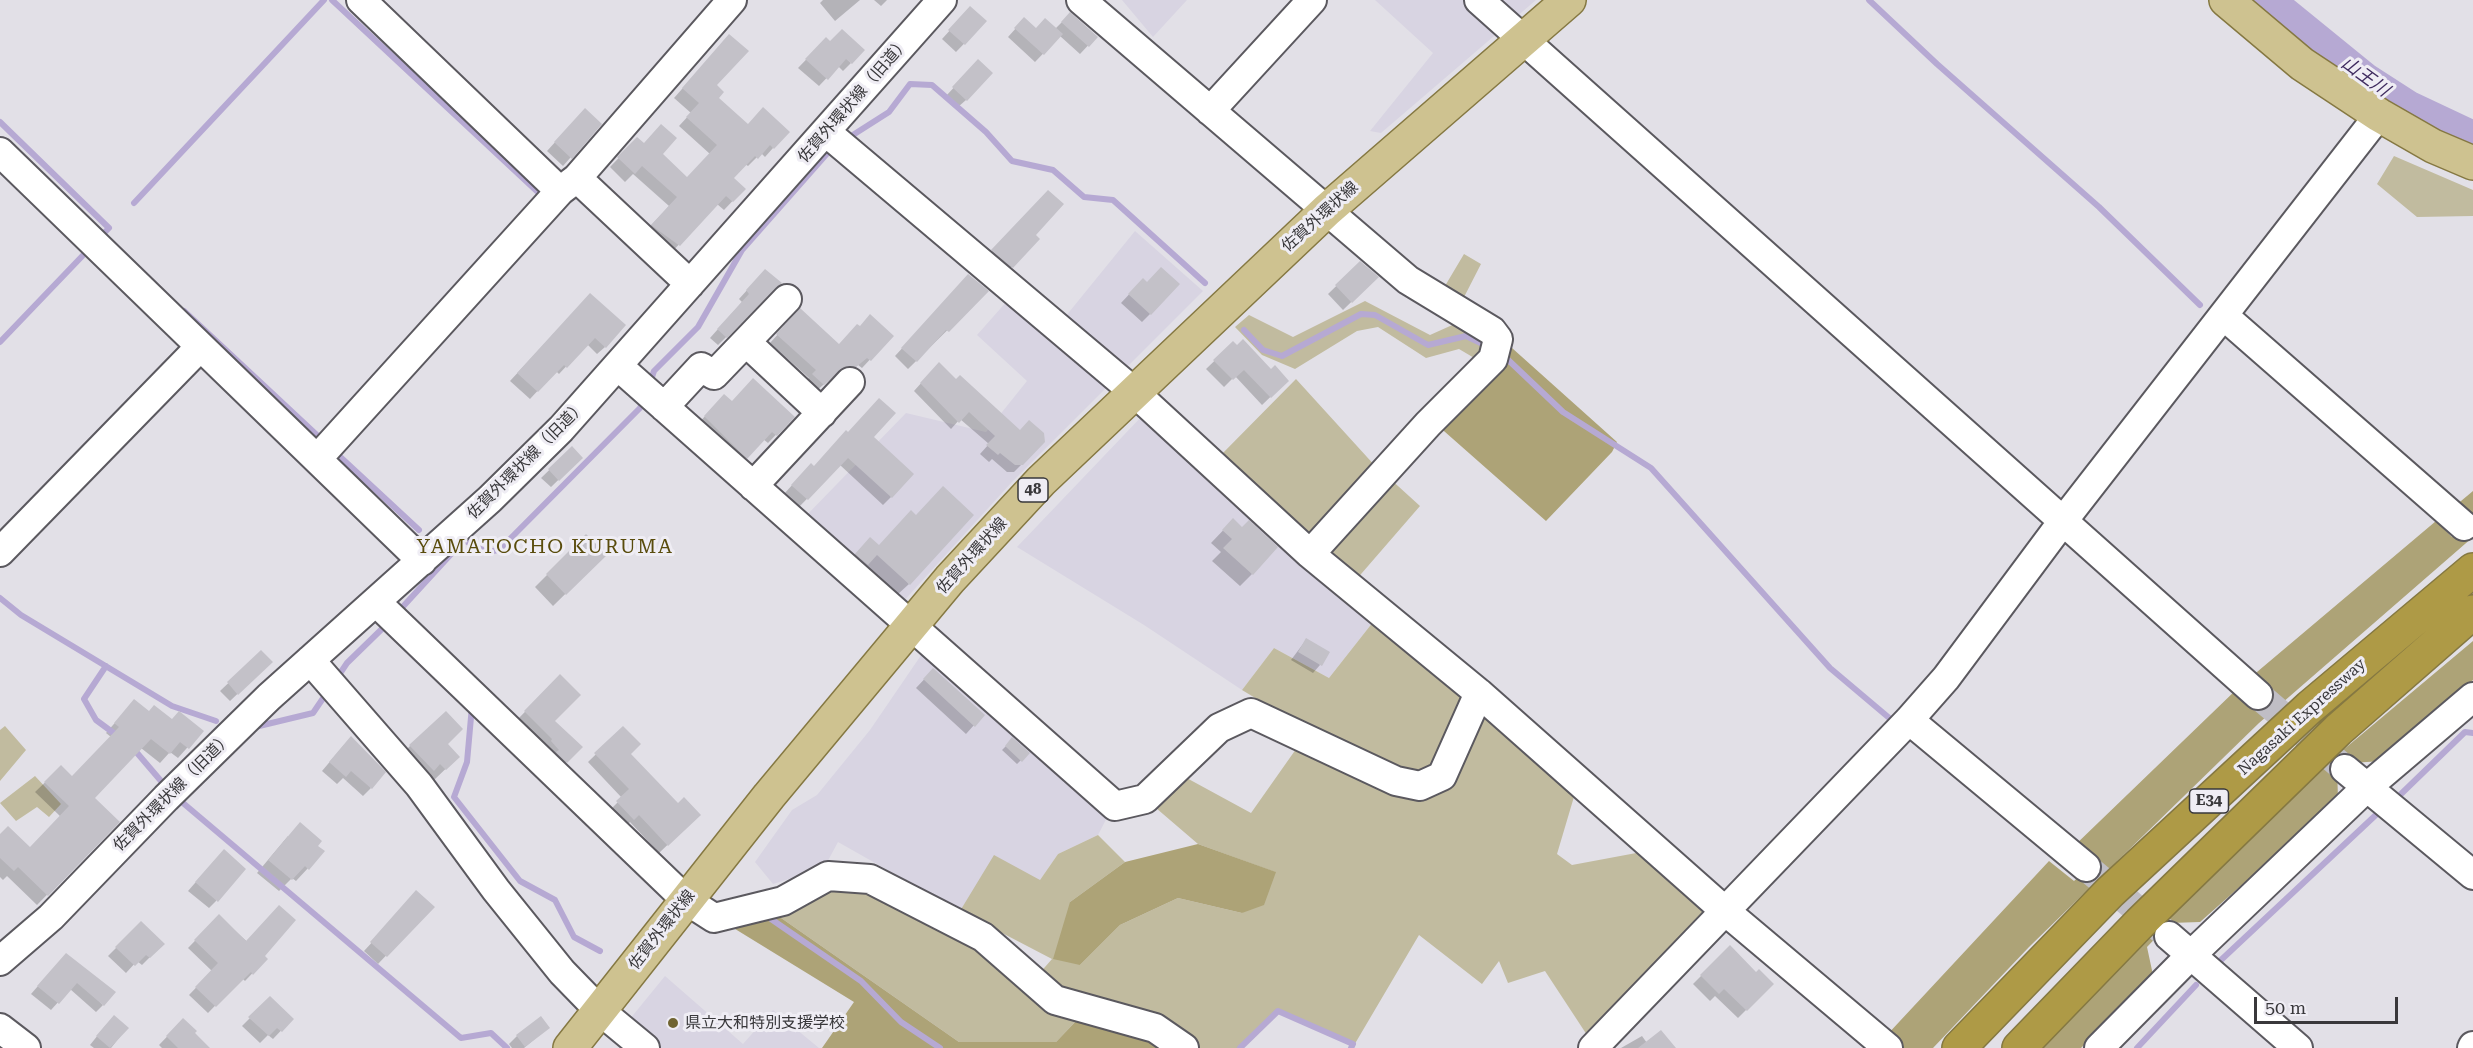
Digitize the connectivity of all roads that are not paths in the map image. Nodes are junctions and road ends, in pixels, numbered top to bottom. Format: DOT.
graph roads {
  1 [pos="361,0"];
  2 [pos="732,0"];
  3 [pos="942,0"];
  4 [pos="1081,0"];
  5 [pos="1312,0"];
  6 [pos="1479,0"];
  7 [pos="1569,0"];
  8 [pos="2226,0"];
  9 [pos="1523,40"];
  10 [pos="1210,111"];
  11 [pos="2379,115"];
  12 [pos="826,132"];
  13 [pos="0,152"];
  14 [pos="2473,163"];
  15 [pos="568,185"];
  16 [pos="1327,210"];
  17 [pos="690,284"];
  18 [pos="787,298"];
  19 [pos="2224,316"];
  20 [pos="746,342"];
  21 [pos="200,347"];
  22 [pos="850,382"];
  23 [pos="643,389"];
  24 [pos="1133,392"];
  25 [pos="822,413"];
  26 [pos="317,459"];
  27 [pos="753,486"];
  28 [pos="2063,521"];
  29 [pos="2464,526"];
  30 [pos="0,552"];
  31 [pos="1310,554"];
  32 [pos="422,561"];
  33 [pos="2473,570"];
  34 [pos="387,612"];
  35 [pos="2473,612"];
  36 [pos="912,625"];
  37 [pos="325,676"];
  38 [pos="1479,693"];
  39 [pos="2258,695"];
  40 [pos="2473,697"];
  41 [pos="1909,720"];
  42 [pos="2344,769"];
  43 [pos="2366,788"];
  44 [pos="2086,867"];
  45 [pos="2473,875"];
  46 [pos="686,900"];
  47 [pos="1724,910"];
  48 [pos="2169,936"];
  49 [pos="2191,955"];
  50 [pos="0,961"];
  51 [pos="599,1010"];
  52 [pos="0,1028"];
  53 [pos="26,1048"];
  54 [pos="570,1048"];
  55 [pos="645,1048"];
  56 [pos="1184,1048"];
  57 [pos="1593,1048"];
  58 [pos="1888,1048"];
  59 [pos="1959,1048"];
  60 [pos="2019,1048"];
  61 [pos="2099,1048"];
  62 [pos="2298,1048"];
  1 -- 15 [label="street"];
  2 -- 15 [label="street"];
  3 -- 12 [label="street, 佐賀外環状線（旧道）"];
  4 -- 10 [label="street"];
  5 -- 10 [label="street"];
  6 -- 9 [label="street"];
  7 -- 9 [label="main road, 佐賀外環状線 / 48"];
  8 -- 11 [label="main road"];
  9 -- 16 [label="main road, 佐賀外環状線 / 48"];
  9 -- 28 [label="street"];
  10 -- 16 [label="street"];
  11 -- 14 [label="main road"];
  11 -- 19 [label="street"];
  12 -- 17 [label="street, 佐賀外環状線（旧道）"];
  12 -- 24 [label="street"];
  13 -- 21 [label="street"];
  15 -- 17 [label="street"];
  15 -- 26 [label="street"];
  16 -- 24 [label="main road, 佐賀外環状線 / 48"];
  16 -- 31 [label="street"];
  17 -- 23 [label="street, 佐賀外環状線（旧道）"];
  18 -- 20 [label="street"];
  19 -- 28 [label="street"];
  19 -- 29 [label="street"];
  20 -- 23 [label="street"];
  20 -- 25 [label="street"];
  21 -- 26 [label="street"];
  21 -- 30 [label="street"];
  22 -- 25 [label="street"];
  23 -- 27 [label="street"];
  23 -- 32 [label="street, 佐賀外環状線（旧道）"];
  24 -- 31 [label="street"];
  24 -- 36 [label="main road, 佐賀外環状線 / 48"];
  25 -- 27 [label="street"];
  26 -- 32 [label="street"];
  27 -- 36 [label="street"];
  28 -- 39 [label="street"];
  28 -- 41 [label="street"];
  31 -- 38 [label="street"];
  32 -- 34 [label="street, 佐賀外環状線（旧道）"];
  33 -- 59 [label="highway, Nagasaki Expressway / E34"];
  34 -- 37 [label="street, 佐賀外環状線（旧道）"];
  34 -- 46 [label="street"];
  35 -- 60 [label="highway, Nagasaki Expressway / E34"];
  36 -- 38 [label="street"];
  36 -- 46 [label="main road, 佐賀外環状線 / 48"];
  37 -- 50 [label="street, 佐賀外環状線（旧道）"];
  37 -- 51 [label="street"];
  38 -- 47 [label="street"];
  40 -- 43 [label="street"];
  41 -- 44 [label="street"];
  41 -- 47 [label="street"];
  42 -- 43 [label="street"];
  43 -- 45 [label="street"];
  43 -- 49 [label="street"];
  46 -- 51 [label="main road, 佐賀外環状線 / 48"];
  46 -- 56 [label="street"];
  47 -- 57 [label="street"];
  47 -- 58 [label="street"];
  48 -- 49 [label="street"];
  49 -- 61 [label="street"];
  49 -- 62 [label="street"];
  51 -- 54 [label="main road, 佐賀外環状線 / 48"];
  51 -- 55 [label="street"];
  52 -- 53 [label="street"];
}
